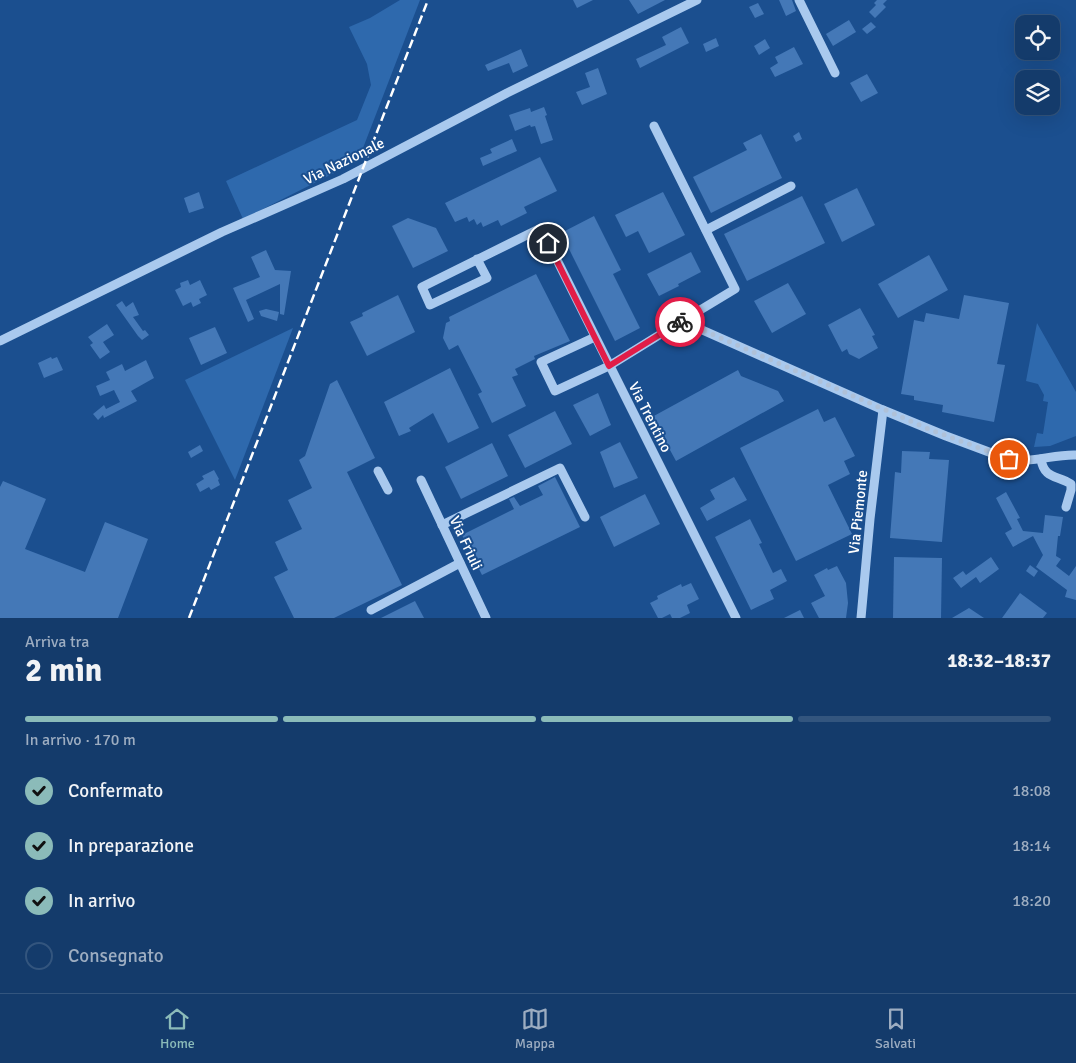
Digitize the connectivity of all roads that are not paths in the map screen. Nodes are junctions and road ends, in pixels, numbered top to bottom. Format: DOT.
graph roads {
  1 [pos="697,0"];
  2 [pos="799,0"];
  3 [pos="835,73"];
  4 [pos="654,126"];
  5 [pos="791,186"];
  6 [pos="706,230"];
  7 [pos="477,259"];
  8 [pos="682,321"];
  9 [pos="594,337"];
  10 [pos="0,341"];
  11 [pos="609,366"];
  12 [pos="883,410"];
  13 [pos="1076,447"];
  14 [pos="1076,455"];
  15 [pos="1055,456"];
  16 [pos="1040,459"];
  17 [pos="378,471"];
  18 [pos="421,480"];
  19 [pos="388,490"];
  20 [pos="1066,507"];
  21 [pos="585,517"];
  22 [pos="442,525"];
  23 [pos="460,563"];
  24 [pos="371,610"];
  25 [pos="486,618"];
  26 [pos="736,618"];
  27 [pos="861,618"];
  1 -- 10 [label="street, Via Nazionale"];
  2 -- 3 [label="street"];
  4 -- 6 [label="street"];
  5 -- 6 [label="street"];
  6 -- 8 [label="street"];
  7 -- 7 [label="street"];
  7 -- 9 [label="street, Via Trentino"];
  8 -- 11 [label="street"];
  8 -- 12 [label="street"];
  9 -- 11 [label="street, Via Trentino"];
  9 -- 11 [label="street"];
  11 -- 26 [label="street, Via Trentino"];
  12 -- 16 [label="street"];
  12 -- 27 [label="street, Via Piemonte"];
  13 -- 15 [label="street"];
  14 -- 15 [label="street"];
  15 -- 16 [label="street"];
  16 -- 20 [label="street"];
  17 -- 19 [label="street"];
  18 -- 22 [label="street, Via Friuli"];
  21 -- 22 [label="street"];
  22 -- 23 [label="street, Via Friuli"];
  23 -- 24 [label="street"];
  23 -- 25 [label="street, Via Friuli"];
}
